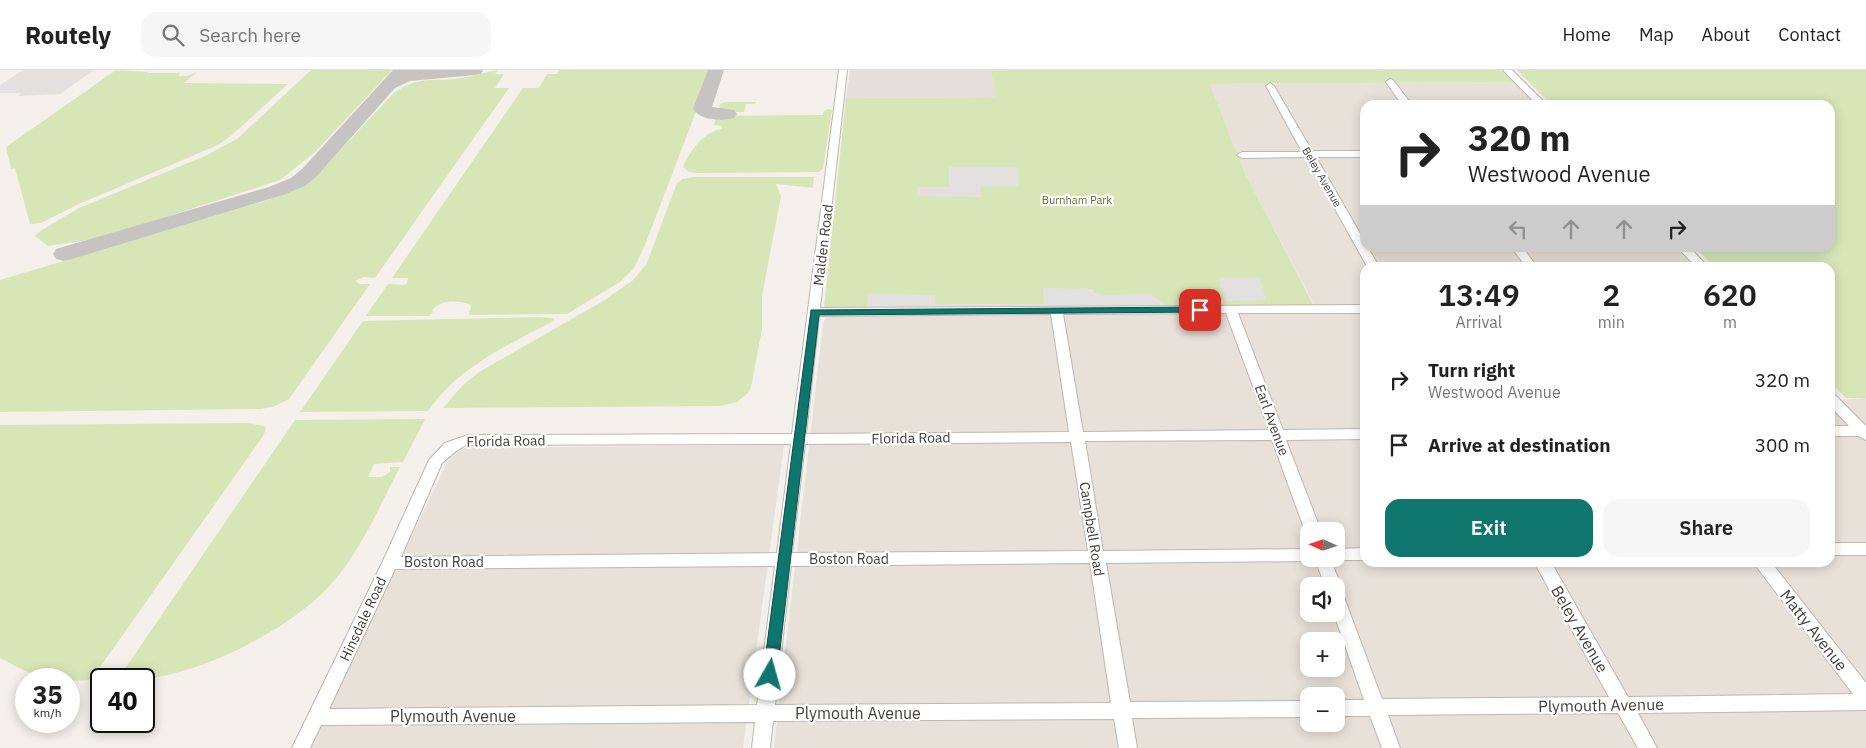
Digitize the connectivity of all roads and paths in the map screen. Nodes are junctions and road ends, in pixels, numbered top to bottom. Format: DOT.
graph roads {
  1 [pos="843,70"];
  2 [pos="1508,70"];
  3 [pos="1390,82"];
  4 [pos="1270,86"];
  5 [pos="1403,100"];
  6 [pos="1537,100"];
  7 [pos="1242,154"];
  8 [pos="1309,154"];
  9 [pos="1360,154"];
  10 [pos="1360,243"];
  11 [pos="1520,252"];
  12 [pos="1688,252"];
  13 [pos="1528,262"];
  14 [pos="1698,262"];
  15 [pos="1056,310"];
  16 [pos="1232,310"];
  17 [pos="1360,310"];
  18 [pos="814,312"];
  19 [pos="1835,403"];
  20 [pos="1835,431"];
  21 [pos="1864,433"];
  22 [pos="1360,434"];
  23 [pos="1278,435"];
  24 [pos="1078,436"];
  25 [pos="800,439"];
  26 [pos="456,442"];
  27 [pos="1310,522"];
  28 [pos="1835,549"];
  29 [pos="1866,549"];
  30 [pos="1360,554"];
  31 [pos="1300,555"];
  32 [pos="1345,555"];
  33 [pos="1097,558"];
  34 [pos="785,560"];
  35 [pos="390,563"];
  36 [pos="1545,567"];
  37 [pos="1765,567"];
  38 [pos="1345,622"];
  39 [pos="1866,697"];
  40 [pos="1866,702"];
  41 [pos="1624,705"];
  42 [pos="1300,708"];
  43 [pos="1345,708"];
  44 [pos="1376,708"];
  45 [pos="1121,710"];
  46 [pos="765,714"];
  47 [pos="317,717"];
  48 [pos="302,748"];
  49 [pos="761,748"];
  50 [pos="1128,748"];
  51 [pos="1391,748"];
  52 [pos="1648,748"];
  1 -- 18 [label="street, Malden Road"];
  2 -- 6 [label="street"];
  3 -- 5 [label="street"];
  4 -- 8 [label="street, Beley Avenue"];
  7 -- 8 [label="street"];
  8 -- 9 [label="street"];
  8 -- 10 [label="street, Beley Avenue"];
  11 -- 13 [label="street"];
  12 -- 14 [label="street"];
  15 -- 16 [label="street"];
  15 -- 18 [label="street"];
  15 -- 24 [label="street, Campbell Road"];
  16 -- 17 [label="street"];
  16 -- 23 [label="street, Earl Avenue"];
  18 -- 25 [label="street, Malden Road"];
  19 -- 21 [label="street"];
  20 -- 21 [label="street"];
  22 -- 23 [label="street, Florida Road"];
  23 -- 24 [label="street, Florida Road"];
  23 -- 27 [label="street, Earl Avenue"];
  24 -- 25 [label="street, Florida Road"];
  24 -- 33 [label="street, Campbell Road"];
  25 -- 26 [label="street, Florida Road"];
  25 -- 34 [label="street, Malden Road"];
  26 -- 35 [label="street, Hinsdale Road"];
  28 -- 29 [label="street"];
  30 -- 32 [label="street"];
  31 -- 33 [label="street, Boston Road"];
  33 -- 34 [label="street, Boston Road"];
  33 -- 45 [label="street, Campbell Road"];
  34 -- 35 [label="street, Boston Road"];
  34 -- 46 [label="street, Malden Road"];
  35 -- 47 [label="street, Hinsdale Road"];
  36 -- 41 [label="street, Beley Avenue"];
  37 -- 39 [label="street, Matty Avenue"];
  38 -- 44 [label="street"];
  40 -- 41 [label="street, Plymouth Avenue"];
  41 -- 44 [label="street, Plymouth Avenue"];
  41 -- 52 [label="street, Beley Avenue"];
  42 -- 45 [label="street, Plymouth Avenue"];
  43 -- 44 [label="street, Plymouth Avenue"];
  44 -- 51 [label="street"];
  45 -- 46 [label="street, Plymouth Avenue"];
  45 -- 50 [label="street, Campbell Road"];
  46 -- 47 [label="street, Plymouth Avenue"];
  46 -- 49 [label="street, Malden Road"];
  47 -- 48 [label="street, Hinsdale Road"];
}
